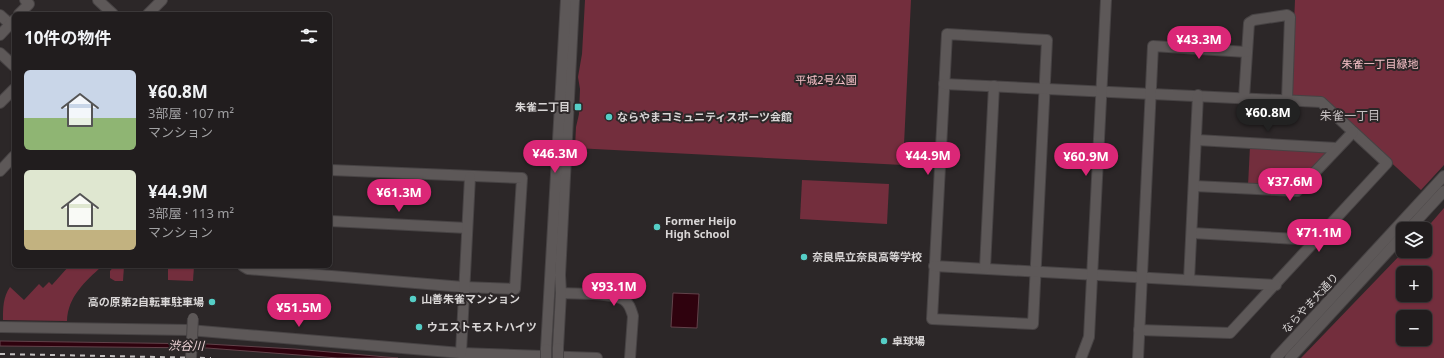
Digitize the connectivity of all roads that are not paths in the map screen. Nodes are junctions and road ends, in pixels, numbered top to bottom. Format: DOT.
graph roads {
  1 [pos="25,0"];
  2 [pos="98,0"];
  3 [pos="162,0"];
  4 [pos="566,0"];
  5 [pos="574,0"];
  6 [pos="1106,0"];
  7 [pos="21,12"];
  8 [pos="111,12"];
  9 [pos="150,12"];
  10 [pos="0,15"];
  11 [pos="12,22"];
  12 [pos="0,35"];
  13 [pos="1246,52"];
  14 [pos="0,53"];
  15 [pos="12,64"];
  16 [pos="944,84"];
  17 [pos="994,86"];
  18 [pos="1045,89"];
  19 [pos="12,91"];
  20 [pos="1101,92"];
  21 [pos="1151,94"];
  22 [pos="1198,95"];
  23 [pos="1244,98"];
  24 [pos="1287,100"];
  25 [pos="0,103"];
  26 [pos="1353,132"];
  27 [pos="1197,140"];
  28 [pos="1337,148"];
  29 [pos="12,158"];
  30 [pos="332,170"];
  31 [pos="0,171"];
  32 [pos="470,176"];
  33 [pos="1444,176"];
  34 [pos="1194,186"];
  35 [pos="1444,191"];
  36 [pos="332,221"];
  37 [pos="1415,222"];
  38 [pos="467,228"];
  39 [pos="1192,233"];
  40 [pos="1316,240"];
  41 [pos="1396,243"];
  42 [pos="934,266"];
  43 [pos="246,268"];
  44 [pos="985,268"];
  45 [pos="1036,271"];
  46 [pos="1092,274"];
  47 [pos="1142,277"];
  48 [pos="1190,280"];
  49 [pos="1276,285"];
  50 [pos="463,287"];
  51 [pos="561,293"];
  52 [pos="193,318"];
  53 [pos="0,327"];
  54 [pos="1139,330"];
  55 [pos="461,353"];
  56 [pos="546,353"];
  57 [pos="558,353"];
  58 [pos="191,358"];
  59 [pos="597,358"];
  60 [pos="630,358"];
  61 [pos="1081,358"];
  62 [pos="1138,358"];
  63 [pos="1276,358"];
  64 [pos="1290,358"];
  1 -- 7 [label="street"];
  2 -- 8 [label="street"];
  3 -- 9 [label="street"];
  4 -- 56 [label="street"];
  5 -- 51 [label="street"];
  6 -- 20 [label="street"];
  10 -- 11 [label="street"];
  11 -- 12 [label="street"];
  13 -- 21 [label="street"];
  13 -- 23 [label="street"];
  13 -- 24 [label="street"];
  14 -- 15 [label="street"];
  16 -- 17 [label="street"];
  16 -- 18 [label="street"];
  16 -- 42 [label="street"];
  17 -- 18 [label="street"];
  17 -- 44 [label="street"];
  18 -- 20 [label="street"];
  18 -- 45 [label="street"];
  19 -- 25 [label="street"];
  20 -- 21 [label="street"];
  20 -- 46 [label="street"];
  21 -- 22 [label="street"];
  21 -- 47 [label="street"];
  22 -- 23 [label="street"];
  22 -- 27 [label="street"];
  23 -- 24 [label="street"];
  24 -- 26 [label="street"];
  26 -- 28 [label="street"];
  26 -- 40 [label="street"];
  27 -- 28 [label="street"];
  27 -- 34 [label="street"];
  28 -- 34 [label="street"];
  29 -- 31 [label="street"];
  30 -- 32 [label="street"];
  32 -- 38 [label="street"];
  32 -- 50 [label="street"];
  33 -- 63 [label="street, ならやま大通り"];
  34 -- 39 [label="street"];
  35 -- 37 [label="street"];
  36 -- 38 [label="street"];
  38 -- 50 [label="street"];
  39 -- 40 [label="street"];
  39 -- 48 [label="street"];
  40 -- 49 [label="street"];
  41 -- 64 [label="street, ならやま大通り"];
  42 -- 44 [label="street"];
  42 -- 45 [label="street"];
  43 -- 50 [label="street"];
  44 -- 45 [label="street"];
  45 -- 46 [label="street"];
  46 -- 47 [label="street"];
  46 -- 61 [label="street"];
  47 -- 48 [label="street"];
  47 -- 54 [label="street"];
  48 -- 49 [label="street"];
  49 -- 54 [label="street"];
  50 -- 55 [label="street"];
  51 -- 57 [label="street"];
  51 -- 60 [label="street"];
  52 -- 58 [label="street, bridge"];
  53 -- 55 [label="street"];
  54 -- 62 [label="street"];
  55 -- 59 [label="street"];
}
